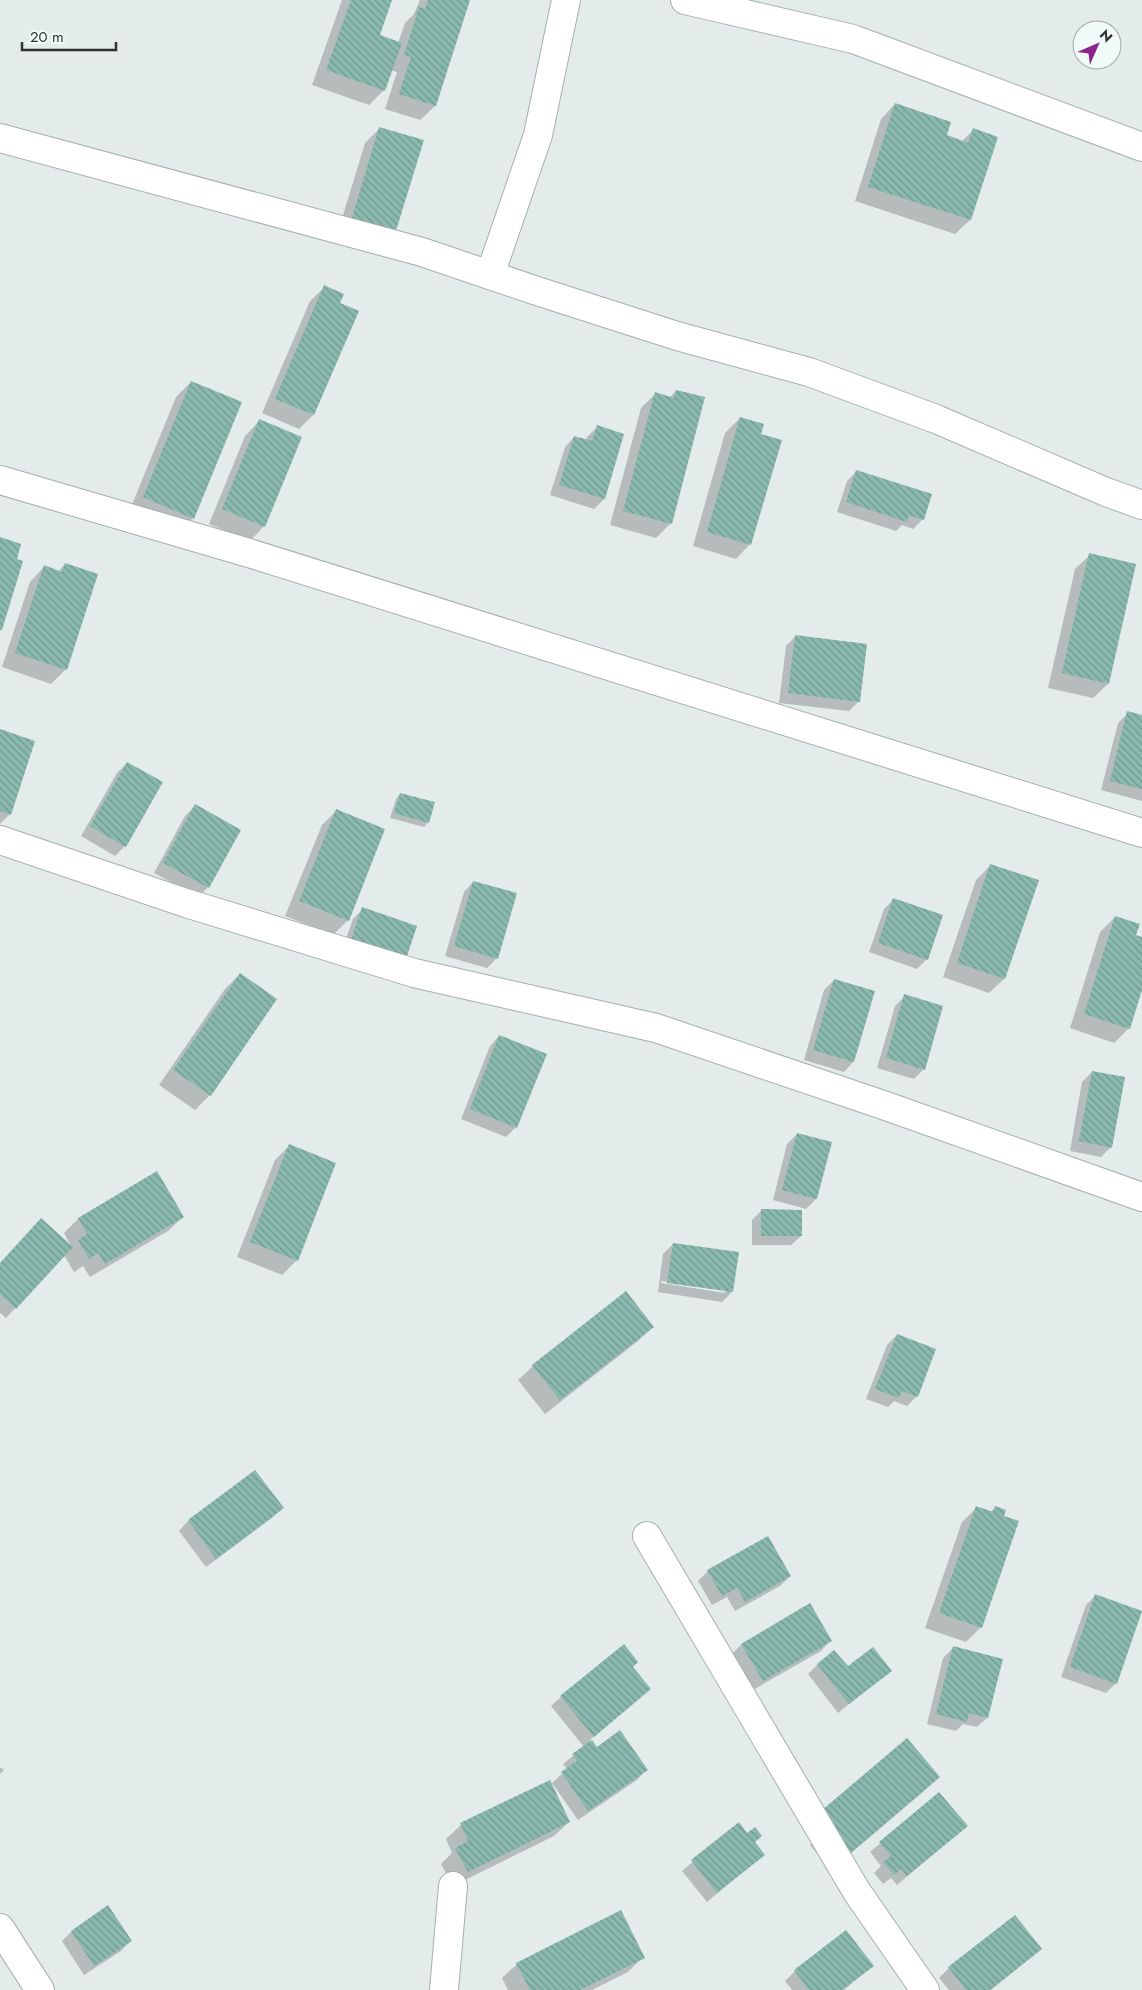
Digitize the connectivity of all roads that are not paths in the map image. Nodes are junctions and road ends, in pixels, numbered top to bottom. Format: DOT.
graph roads {
  1 [pos="566,0"];
  2 [pos="686,0"];
  3 [pos="0,138"];
  4 [pos="1142,148"];
  5 [pos="490,275"];
  6 [pos="0,480"];
  7 [pos="1142,505"];
  8 [pos="1142,833"];
  9 [pos="0,840"];
  10 [pos="1142,1197"];
  11 [pos="646,1536"];
  12 [pos="452,1886"];
  13 [pos="0,1928"];
  14 [pos="40,1990"];
  15 [pos="444,1990"];
  16 [pos="925,1990"];
  1 -- 5 [label="street"];
  2 -- 4 [label="street"];
  3 -- 5 [label="street"];
  5 -- 7 [label="street"];
  6 -- 8 [label="street"];
  9 -- 10 [label="street"];
  11 -- 16 [label="street"];
  12 -- 15 [label="street"];
  13 -- 14 [label="street"];
}
